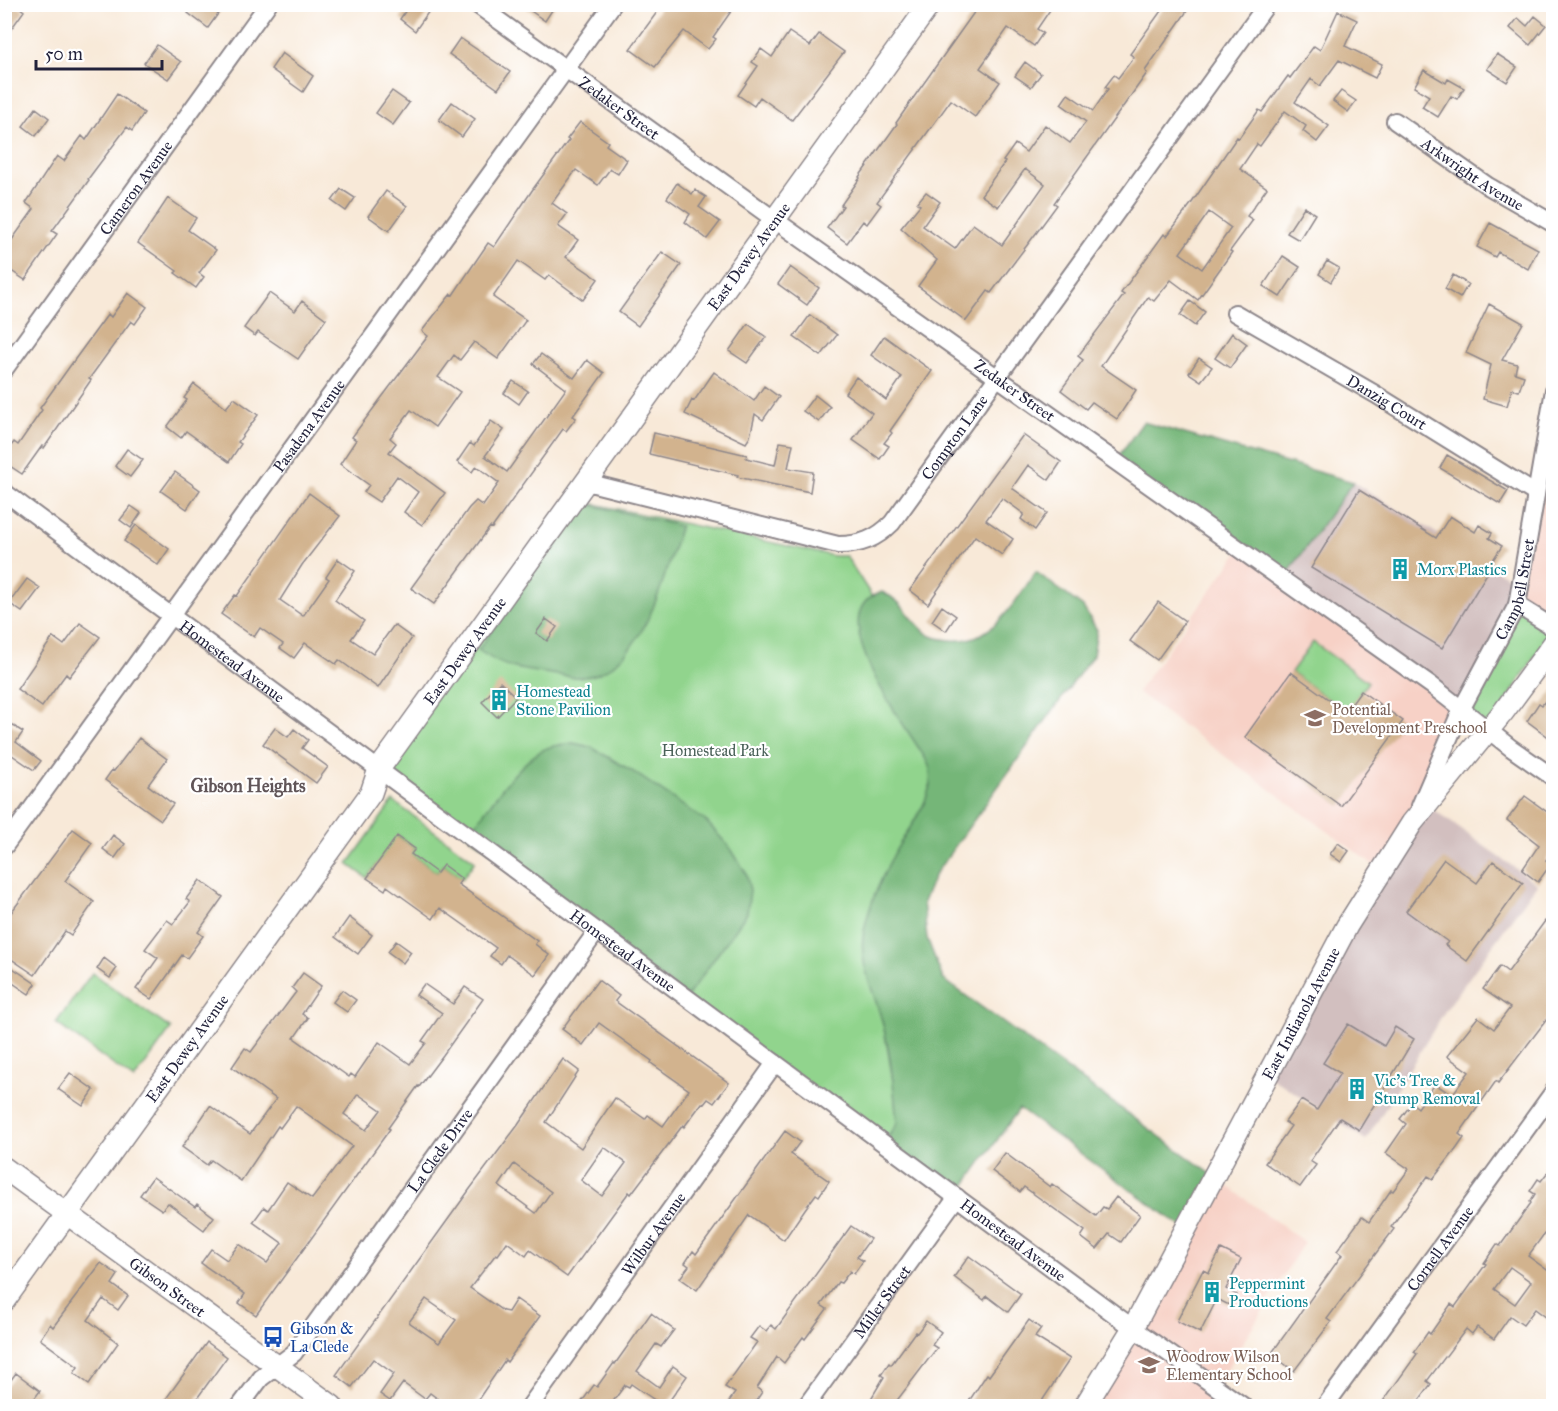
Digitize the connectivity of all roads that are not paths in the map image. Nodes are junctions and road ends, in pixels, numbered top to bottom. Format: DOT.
graph roads {
  1 [pos="268,4"];
  2 [pos="476,4"];
  3 [pos="613,4"];
  4 [pos="930,4"];
  5 [pos="1268,4"];
  6 [pos="566,70"];
  7 [pos="1395,121"];
  8 [pos="775,220"];
  9 [pos="1554,224"];
  10 [pos="1235,313"];
  11 [pos="4,370"];
  12 [pos="997,378"];
  13 [pos="1554,390"];
  14 [pos="586,482"];
  15 [pos="4,492"];
  16 [pos="1536,494"];
  17 [pos="1517,605"];
  18 [pos="172,615"];
  19 [pos="1554,628"];
  20 [pos="1554,643"];
  21 [pos="1462,708"];
  22 [pos="1488,730"];
  23 [pos="379,769"];
  24 [pos="1554,778"];
  25 [pos="1412,823"];
  26 [pos="4,847"];
  27 [pos="597,931"];
  28 [pos="775,1063"];
  29 [pos="1554,1090"];
  30 [pos="4,1168"];
  31 [pos="957,1197"];
  32 [pos="67,1214"];
  33 [pos="4,1301"];
  34 [pos="1133,1328"];
  35 [pos="277,1366"];
  36 [pos="240,1407"];
  37 [pos="332,1407"];
  38 [pos="530,1407"];
  39 [pos="806,1407"];
  40 [pos="1085,1407"];
  41 [pos="1243,1407"];
  42 [pos="1325,1407"];
  1 -- 11 [label="street, Cameron Avenue"];
  2 -- 6 [label="street, Zedaker Street"];
  3 -- 6 [label="street, Pasadena Avenue"];
  4 -- 8 [label="street, East Dewey Avenue"];
  5 -- 12 [label="street, Compton Lane"];
  6 -- 8 [label="street, Zedaker Street"];
  6 -- 18 [label="street, Pasadena Avenue"];
  7 -- 9 [label="street, Arkwright Avenue"];
  8 -- 12 [label="street, Zedaker Street"];
  8 -- 14 [label="street, East Dewey Avenue"];
  10 -- 16 [label="street, Danzig Court"];
  12 -- 14 [label="street, Compton Lane"];
  12 -- 21 [label="street, Zedaker Street"];
  13 -- 16 [label="street, Campbell Street"];
  14 -- 23 [label="street, East Dewey Avenue"];
  15 -- 18 [label="street, Homestead Avenue"];
  16 -- 17 [label="street, Campbell Street"];
  17 -- 19 [label="street"];
  17 -- 21 [label="street, Campbell Street"];
  18 -- 23 [label="street, Homestead Avenue"];
  18 -- 26 [label="street, Pasadena Avenue"];
  20 -- 22 [label="street, East Indianola Avenue"];
  21 -- 22 [label="street, Zedaker Street"];
  21 -- 25 [label="street, Campbell Street"];
  22 -- 24 [label="street, Zedaker Street"];
  22 -- 25 [label="street, East Indianola Avenue"];
  23 -- 27 [label="street, Homestead Avenue"];
  23 -- 32 [label="street, East Dewey Avenue"];
  25 -- 34 [label="street, East Indianola Avenue"];
  27 -- 28 [label="street, Homestead Avenue"];
  27 -- 35 [label="street, La Clede Drive"];
  28 -- 31 [label="street, Homestead Avenue"];
  28 -- 38 [label="street, Wilbur Avenue"];
  29 -- 42 [label="street, Cornell Avenue"];
  30 -- 32 [label="street, Gibson Street"];
  31 -- 34 [label="street, Homestead Avenue"];
  31 -- 39 [label="street, Miller Street"];
  32 -- 33 [label="street, East Dewey Avenue"];
  32 -- 35 [label="street, Gibson Street"];
  34 -- 40 [label="street, East Indianola Avenue"];
  34 -- 41 [label="street, Homestead Avenue"];
  35 -- 36 [label="street, La Clede Drive"];
  35 -- 37 [label="street, Gibson Street"];
}
